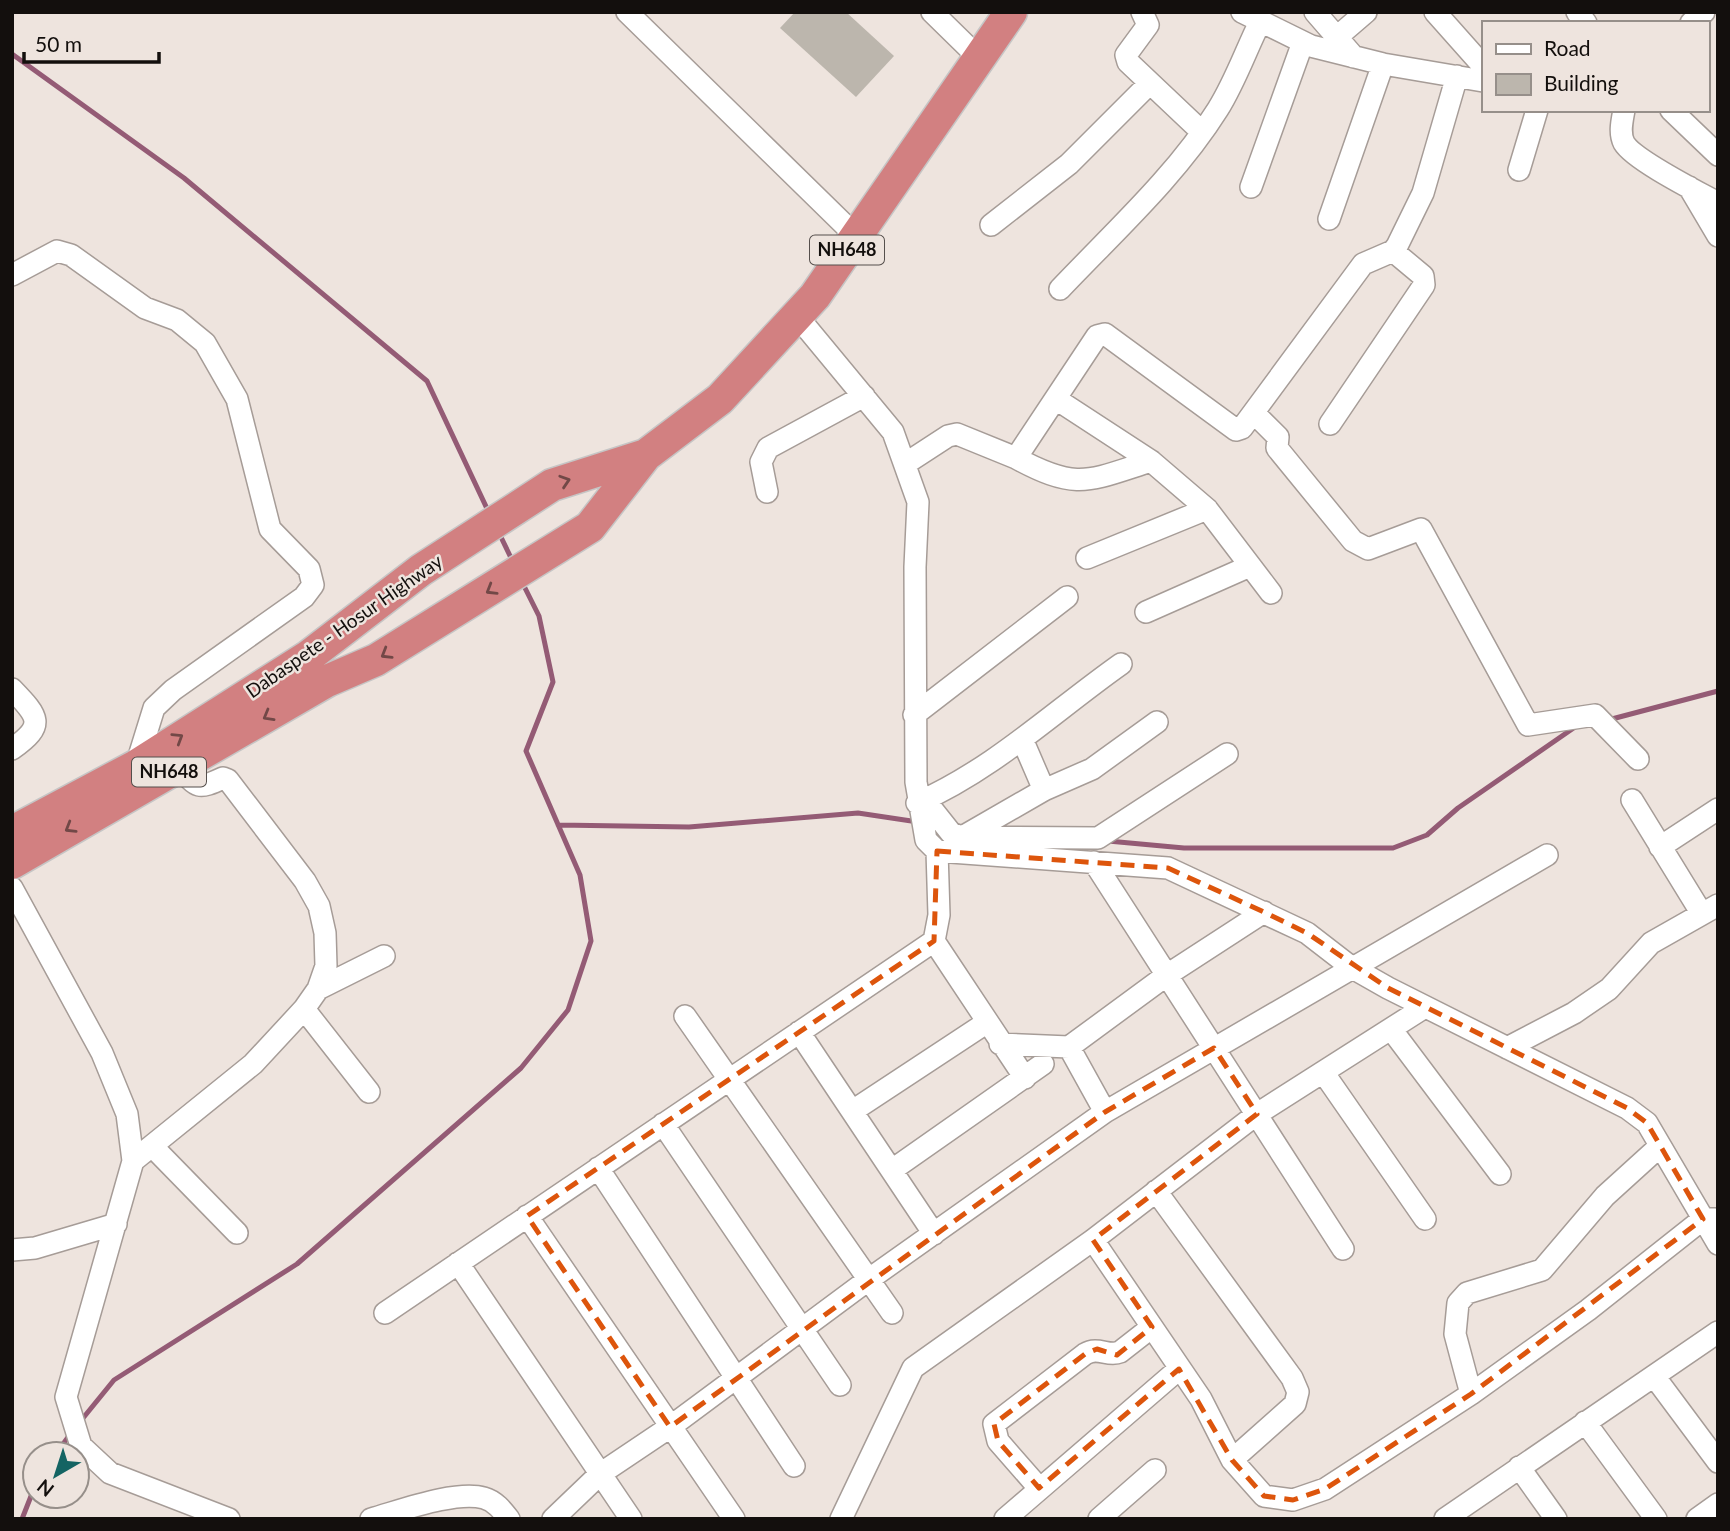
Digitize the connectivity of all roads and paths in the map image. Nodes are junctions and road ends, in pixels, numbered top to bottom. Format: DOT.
graph roads {
  1 [pos="627,12"];
  2 [pos="932,12"];
  3 [pos="1142,12"];
  4 [pos="1315,12"];
  5 [pos="1366,12"];
  6 [pos="1438,13"];
  7 [pos="1006,14"];
  8 [pos="1251,17"];
  9 [pos="1338,37"];
  10 [pos="1303,42"];
  11 [pos="1354,57"];
  12 [pos="979,58"];
  13 [pos="1383,64"];
  14 [pos="1482,65"];
  15 [pos="1457,76"];
  16 [pos="1482,81"];
  17 [pos="1150,83"];
  18 [pos="1536,112"];
  19 [pos="1624,112"];
  20 [pos="1673,112"];
  21 [pos="1202,132"];
  22 [pos="1718,155"];
  23 [pos="1519,170"];
  24 [pos="1688,186"];
  25 [pos="1251,187"];
  26 [pos="1718,204"];
  27 [pos="1329,219"];
  28 [pos="991,225"];
  29 [pos="1718,236"];
  30 [pos="857,237"];
  31 [pos="1393,251"];
  32 [pos="12,275"];
  33 [pos="1060,289"];
  34 [pos="797,316"];
  35 [pos="864,396"];
  36 [pos="1056,399"];
  37 [pos="1254,413"];
  38 [pos="1330,424"];
  39 [pos="646,455"];
  40 [pos="1016,458"];
  41 [pos="1151,461"];
  42 [pos="905,464"];
  43 [pos="767,492"];
  44 [pos="1207,509"];
  45 [pos="1087,558"];
  46 [pos="1250,566"];
  47 [pos="1270,593"];
  48 [pos="1067,597"];
  49 [pos="1146,612"];
  50 [pos="309,656"];
  51 [pos="1121,664"];
  52 [pos="327,681"];
  53 [pos="12,689"];
  54 [pos="914,715"];
  55 [pos="1157,722"];
  56 [pos="1022,739"];
  57 [pos="12,750"];
  58 [pos="1227,754"];
  59 [pos="1637,759"];
  60 [pos="136,766"];
  61 [pos="179,766"];
  62 [pos="1044,790"];
  63 [pos="1632,800"];
  64 [pos="920,803"];
  65 [pos="1718,809"];
  66 [pos="12,832"];
  67 [pos="962,837"];
  68 [pos="932,845"];
  69 [pos="1660,847"];
  70 [pos="1547,855"];
  71 [pos="1094,862"];
  72 [pos="12,863"];
  73 [pos="12,888"];
  74 [pos="1710,910"];
  75 [pos="1264,912"];
  76 [pos="934,940"];
  77 [pos="384,956"];
  78 [pos="1351,967"];
  79 [pos="1167,975"];
  80 [pos="318,989"];
  81 [pos="1425,1007"];
  82 [pos="304,1009"];
  83 [pos="685,1016"];
  84 [pos="986,1023"];
  85 [pos="1391,1029"];
  86 [pos="799,1032"];
  87 [pos="1000,1044"];
  88 [pos="1069,1047"];
  89 [pos="1214,1048"];
  90 [pos="1507,1048"];
  91 [pos="1044,1065"];
  92 [pos="1323,1072"];
  93 [pos="1025,1078"];
  94 [pos="729,1080"];
  95 [pos="369,1092"];
  96 [pos="853,1110"];
  97 [pos="1105,1112"];
  98 [pos="1256,1114"];
  99 [pos="663,1124"];
  100 [pos="152,1146"];
  101 [pos="1659,1147"];
  102 [pos="133,1161"];
  103 [pos="598,1168"];
  104 [pos="892,1170"];
  105 [pos="1500,1174"];
  106 [pos="1156,1191"];
  107 [pos="527,1216"];
  108 [pos="1425,1219"];
  109 [pos="1710,1219"];
  110 [pos="116,1224"];
  111 [pos="237,1233"];
  112 [pos="934,1234"];
  113 [pos="1093,1240"];
  114 [pos="1718,1244"];
  115 [pos="1343,1249"];
  116 [pos="12,1250"];
  117 [pos="458,1263"];
  118 [pos="868,1280"];
  119 [pos="385,1313"];
  120 [pos="892,1313"];
  121 [pos="1152,1327"];
  122 [pos="802,1329"];
  123 [pos="1718,1332"];
  124 [pos="1180,1368"];
  125 [pos="1654,1376"];
  126 [pos="737,1378"];
  127 [pos="840,1385"];
  128 [pos="1471,1394"];
  129 [pos="1585,1422"];
  130 [pos="670,1427"];
  131 [pos="1232,1460"];
  132 [pos="1718,1462"];
  133 [pos="794,1466"];
  134 [pos="1518,1467"];
  135 [pos="1155,1470"];
  136 [pos="600,1474"];
  137 [pos="1039,1488"];
  138 [pos="1718,1504"];
  139 [pos="375,1518"];
  140 [pos="229,1519"];
  141 [pos="509,1519"];
  142 [pos="553,1519"];
  143 [pos="631,1519"];
  144 [pos="734,1519"];
  145 [pos="841,1519"];
  146 [pos="1005,1519"];
  147 [pos="1099,1519"];
  148 [pos="1445,1519"];
  149 [pos="1556,1519"];
  150 [pos="1656,1519"];
  151 [pos="1697,1519"];
  1 -- 30 [label="street"];
  2 -- 12 [label="street"];
  3 -- 17 [label="street"];
  4 -- 9 [label="street"];
  5 -- 9 [label="street"];
  6 -- 14 [label="street"];
  7 -- 12 [label="highway, Dabaspete - Hosur Highway / NH648"];
  8 -- 10 [label="street"];
  8 -- 21 [label="street"];
  9 -- 11 [label="street"];
  10 -- 11 [label="street"];
  10 -- 25 [label="street"];
  11 -- 13 [label="street"];
  12 -- 30 [label="highway, Dabaspete - Hosur Highway / NH648"];
  13 -- 15 [label="street"];
  13 -- 27 [label="street"];
  15 -- 16 [label="street"];
  15 -- 31 [label="street"];
  17 -- 21 [label="street"];
  17 -- 28 [label="street"];
  18 -- 23 [label="street"];
  19 -- 24 [label="street"];
  20 -- 22 [label="street"];
  21 -- 33 [label="street"];
  24 -- 26 [label="street"];
  24 -- 29 [label="street"];
  30 -- 34 [label="highway, Dabaspete - Hosur Highway / NH648"];
  31 -- 37 [label="street"];
  31 -- 38 [label="street"];
  32 -- 60 [label="street"];
  34 -- 35 [label="street"];
  34 -- 39 [label="highway, Dabaspete - Hosur Highway / NH648"];
  35 -- 42 [label="street"];
  35 -- 43 [label="street"];
  36 -- 37 [label="street"];
  36 -- 40 [label="street"];
  36 -- 41 [label="street"];
  37 -- 59 [label="street"];
  50 -- 39 [label="highway, Dabaspete - Hosur Highway / NH648, one-way"];
  39 -- 52 [label="highway, Dabaspete - Hosur Highway / NH648, one-way"];
  40 -- 41 [label="street"];
  40 -- 42 [label="street"];
  41 -- 44 [label="street"];
  42 -- 54 [label="street"];
  44 -- 45 [label="street"];
  44 -- 46 [label="street"];
  46 -- 47 [label="street"];
  46 -- 49 [label="street"];
  48 -- 54 [label="street"];
  50 -- 52 [label="highway"];
  60 -- 50 [label="highway, Dabaspete - Hosur Highway / NH648, one-way"];
  51 -- 56 [label="street"];
  52 -- 61 [label="highway, NH648, one-way"];
  53 -- 57 [label="street"];
  54 -- 64 [label="street"];
  55 -- 62 [label="street"];
  56 -- 62 [label="street"];
  56 -- 64 [label="street"];
  58 -- 67 [label="street"];
  60 -- 66 [label="highway, Dabaspete - Hosur Highway / NH648"];
  61 -- 72 [label="highway, NH648, one-way"];
  61 -- 80 [label="street"];
  62 -- 67 [label="street"];
  63 -- 69 [label="street"];
  64 -- 67 [label="street"];
  64 -- 68 [label="street"];
  65 -- 69 [label="street"];
  68 -- 71 [label="street"];
  68 -- 76 [label="street"];
  69 -- 74 [label="street"];
  70 -- 78 [label="street"];
  71 -- 75 [label="street"];
  71 -- 79 [label="street"];
  73 -- 102 [label="street"];
  74 -- 90 [label="street"];
  75 -- 78 [label="street"];
  75 -- 79 [label="street"];
  76 -- 84 [label="street"];
  76 -- 86 [label="street"];
  77 -- 80 [label="street"];
  78 -- 81 [label="street"];
  78 -- 89 [label="street"];
  79 -- 88 [label="street"];
  79 -- 89 [label="street"];
  80 -- 82 [label="street"];
  81 -- 85 [label="street"];
  81 -- 90 [label="street"];
  82 -- 95 [label="street"];
  82 -- 100 [label="street"];
  83 -- 94 [label="street"];
  84 -- 87 [label="street"];
  84 -- 96 [label="street"];
  85 -- 92 [label="street"];
  85 -- 105 [label="street"];
  86 -- 94 [label="street"];
  86 -- 96 [label="street"];
  87 -- 88 [label="street"];
  87 -- 93 [label="street"];
  88 -- 97 [label="street"];
  89 -- 97 [label="street"];
  89 -- 98 [label="street"];
  90 -- 101 [label="street"];
  91 -- 93 [label="street"];
  92 -- 98 [label="street"];
  92 -- 108 [label="street"];
  93 -- 104 [label="street"];
  94 -- 99 [label="street"];
  94 -- 118 [label="street"];
  96 -- 104 [label="street"];
  97 -- 112 [label="street"];
  98 -- 106 [label="street"];
  98 -- 115 [label="street"];
  99 -- 103 [label="street"];
  99 -- 122 [label="street"];
  100 -- 102 [label="street"];
  100 -- 111 [label="street"];
  101 -- 109 [label="street"];
  101 -- 128 [label="street"];
  102 -- 110 [label="street"];
  103 -- 107 [label="street"];
  103 -- 126 [label="street"];
  104 -- 112 [label="street"];
  106 -- 113 [label="street"];
  106 -- 131 [label="street"];
  107 -- 117 [label="street"];
  107 -- 130 [label="street"];
  109 -- 114 [label="street"];
  109 -- 128 [label="street"];
  110 -- 116 [label="street"];
  110 -- 140 [label="street"];
  112 -- 118 [label="street"];
  113 -- 121 [label="street"];
  113 -- 145 [label="street"];
  117 -- 119 [label="street"];
  117 -- 136 [label="street"];
  118 -- 120 [label="street"];
  118 -- 122 [label="street"];
  121 -- 124 [label="street"];
  121 -- 137 [label="street"];
  122 -- 126 [label="street"];
  122 -- 127 [label="street"];
  123 -- 125 [label="street"];
  124 -- 131 [label="street"];
  124 -- 137 [label="street"];
  125 -- 129 [label="street"];
  125 -- 132 [label="street"];
  126 -- 130 [label="street"];
  126 -- 133 [label="street"];
  128 -- 131 [label="street"];
  129 -- 134 [label="street"];
  129 -- 150 [label="street"];
  130 -- 136 [label="street"];
  130 -- 144 [label="street"];
  134 -- 148 [label="street"];
  134 -- 149 [label="street"];
  135 -- 147 [label="street"];
  136 -- 142 [label="street"];
  136 -- 143 [label="street"];
  137 -- 146 [label="street"];
  138 -- 151 [label="street"];
  139 -- 141 [label="street"];
}
